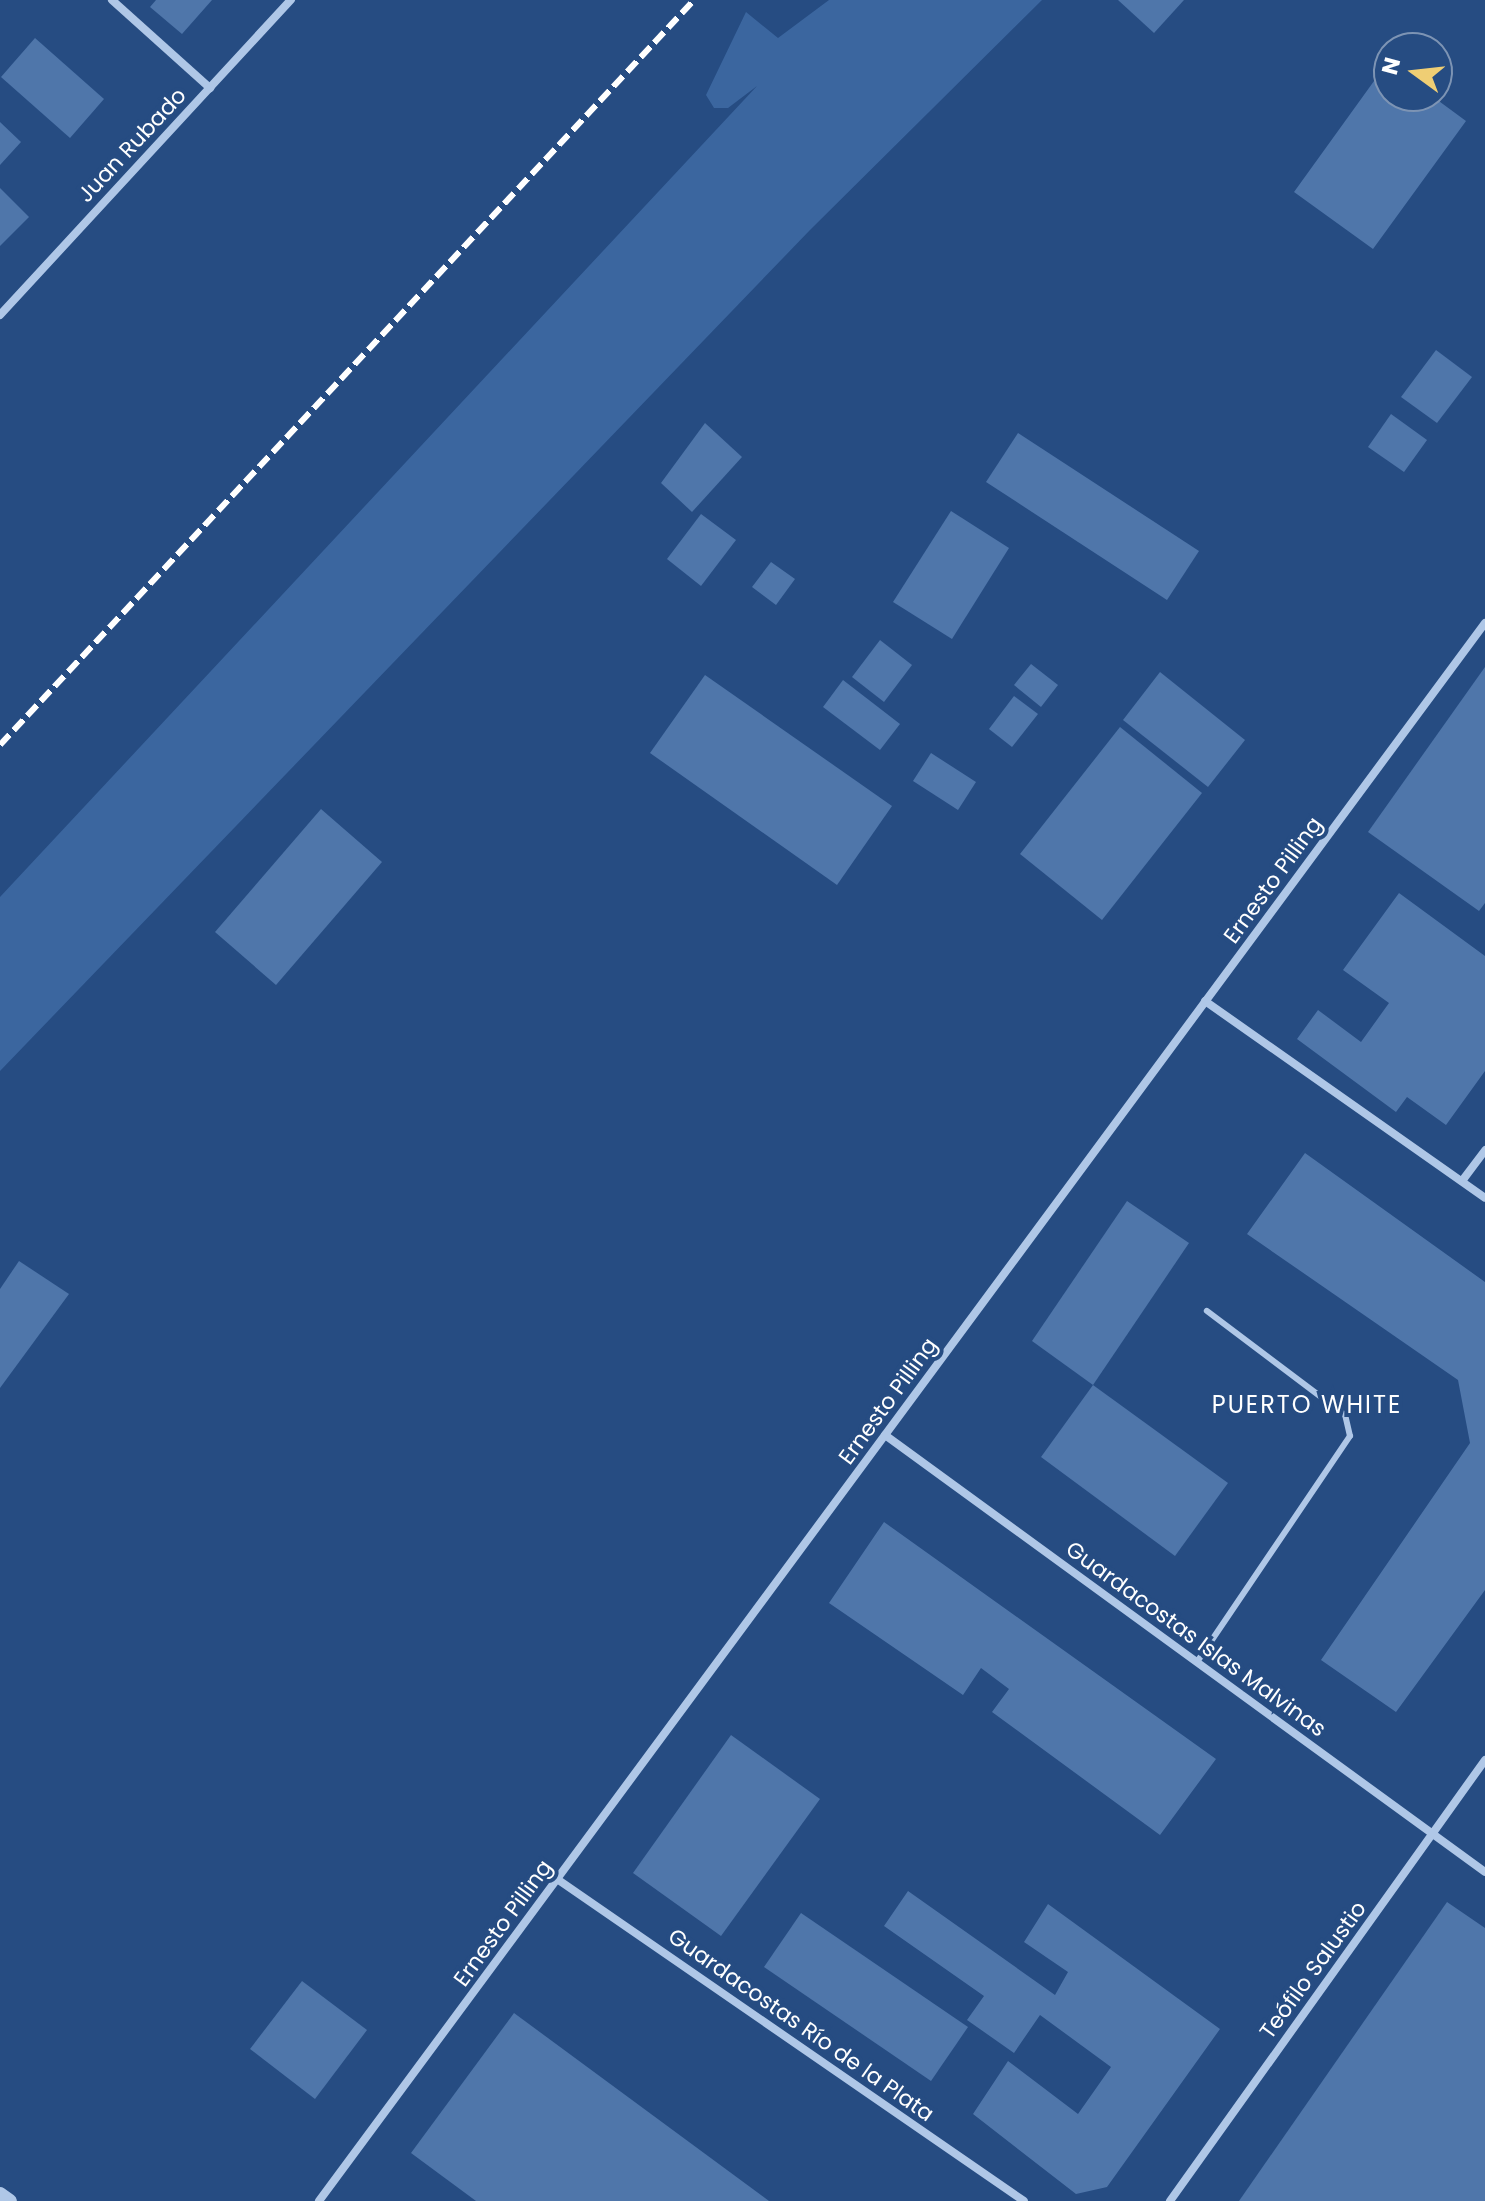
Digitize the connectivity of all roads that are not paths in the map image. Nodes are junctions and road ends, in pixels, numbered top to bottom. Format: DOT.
graph roads {
  1 [pos="112,0"];
  2 [pos="291,0"];
  3 [pos="210,88"];
  4 [pos="0,315"];
  5 [pos="1485,623"];
  6 [pos="1205,1001"];
  7 [pos="1485,1150"];
  8 [pos="1462,1181"];
  9 [pos="1485,1198"];
  10 [pos="1207,1311"];
  11 [pos="885,1435"];
  12 [pos="1197,1662"];
  13 [pos="1485,1760"];
  14 [pos="1432,1834"];
  15 [pos="1485,1872"];
  16 [pos="557,1879"];
  17 [pos="0,2194"];
  18 [pos="10,2201"];
  19 [pos="319,2201"];
  20 [pos="1024,2201"];
  21 [pos="1170,2201"];
  1 -- 3 [label="street"];
  2 -- 3 [label="street, Juan Rubado"];
  3 -- 4 [label="street, Juan Rubado"];
  5 -- 6 [label="street, Ernesto Pilling"];
  6 -- 8 [label="street"];
  6 -- 11 [label="street, Ernesto Pilling"];
  7 -- 8 [label="street"];
  8 -- 9 [label="street"];
  10 -- 12 [label="lane"];
  11 -- 12 [label="street, Guardacostas Islas Malvinas"];
  11 -- 16 [label="street, Ernesto Pilling"];
  12 -- 14 [label="street, Guardacostas Islas Malvinas"];
  13 -- 14 [label="street, Teófilo Salustio"];
  14 -- 15 [label="street, Guardacostas Islas Malvinas"];
  14 -- 21 [label="street, Teófilo Salustio"];
  16 -- 19 [label="street, Ernesto Pilling"];
  16 -- 20 [label="street, Guardacostas Río de la Plata"];
  17 -- 18 [label="street"];
}
